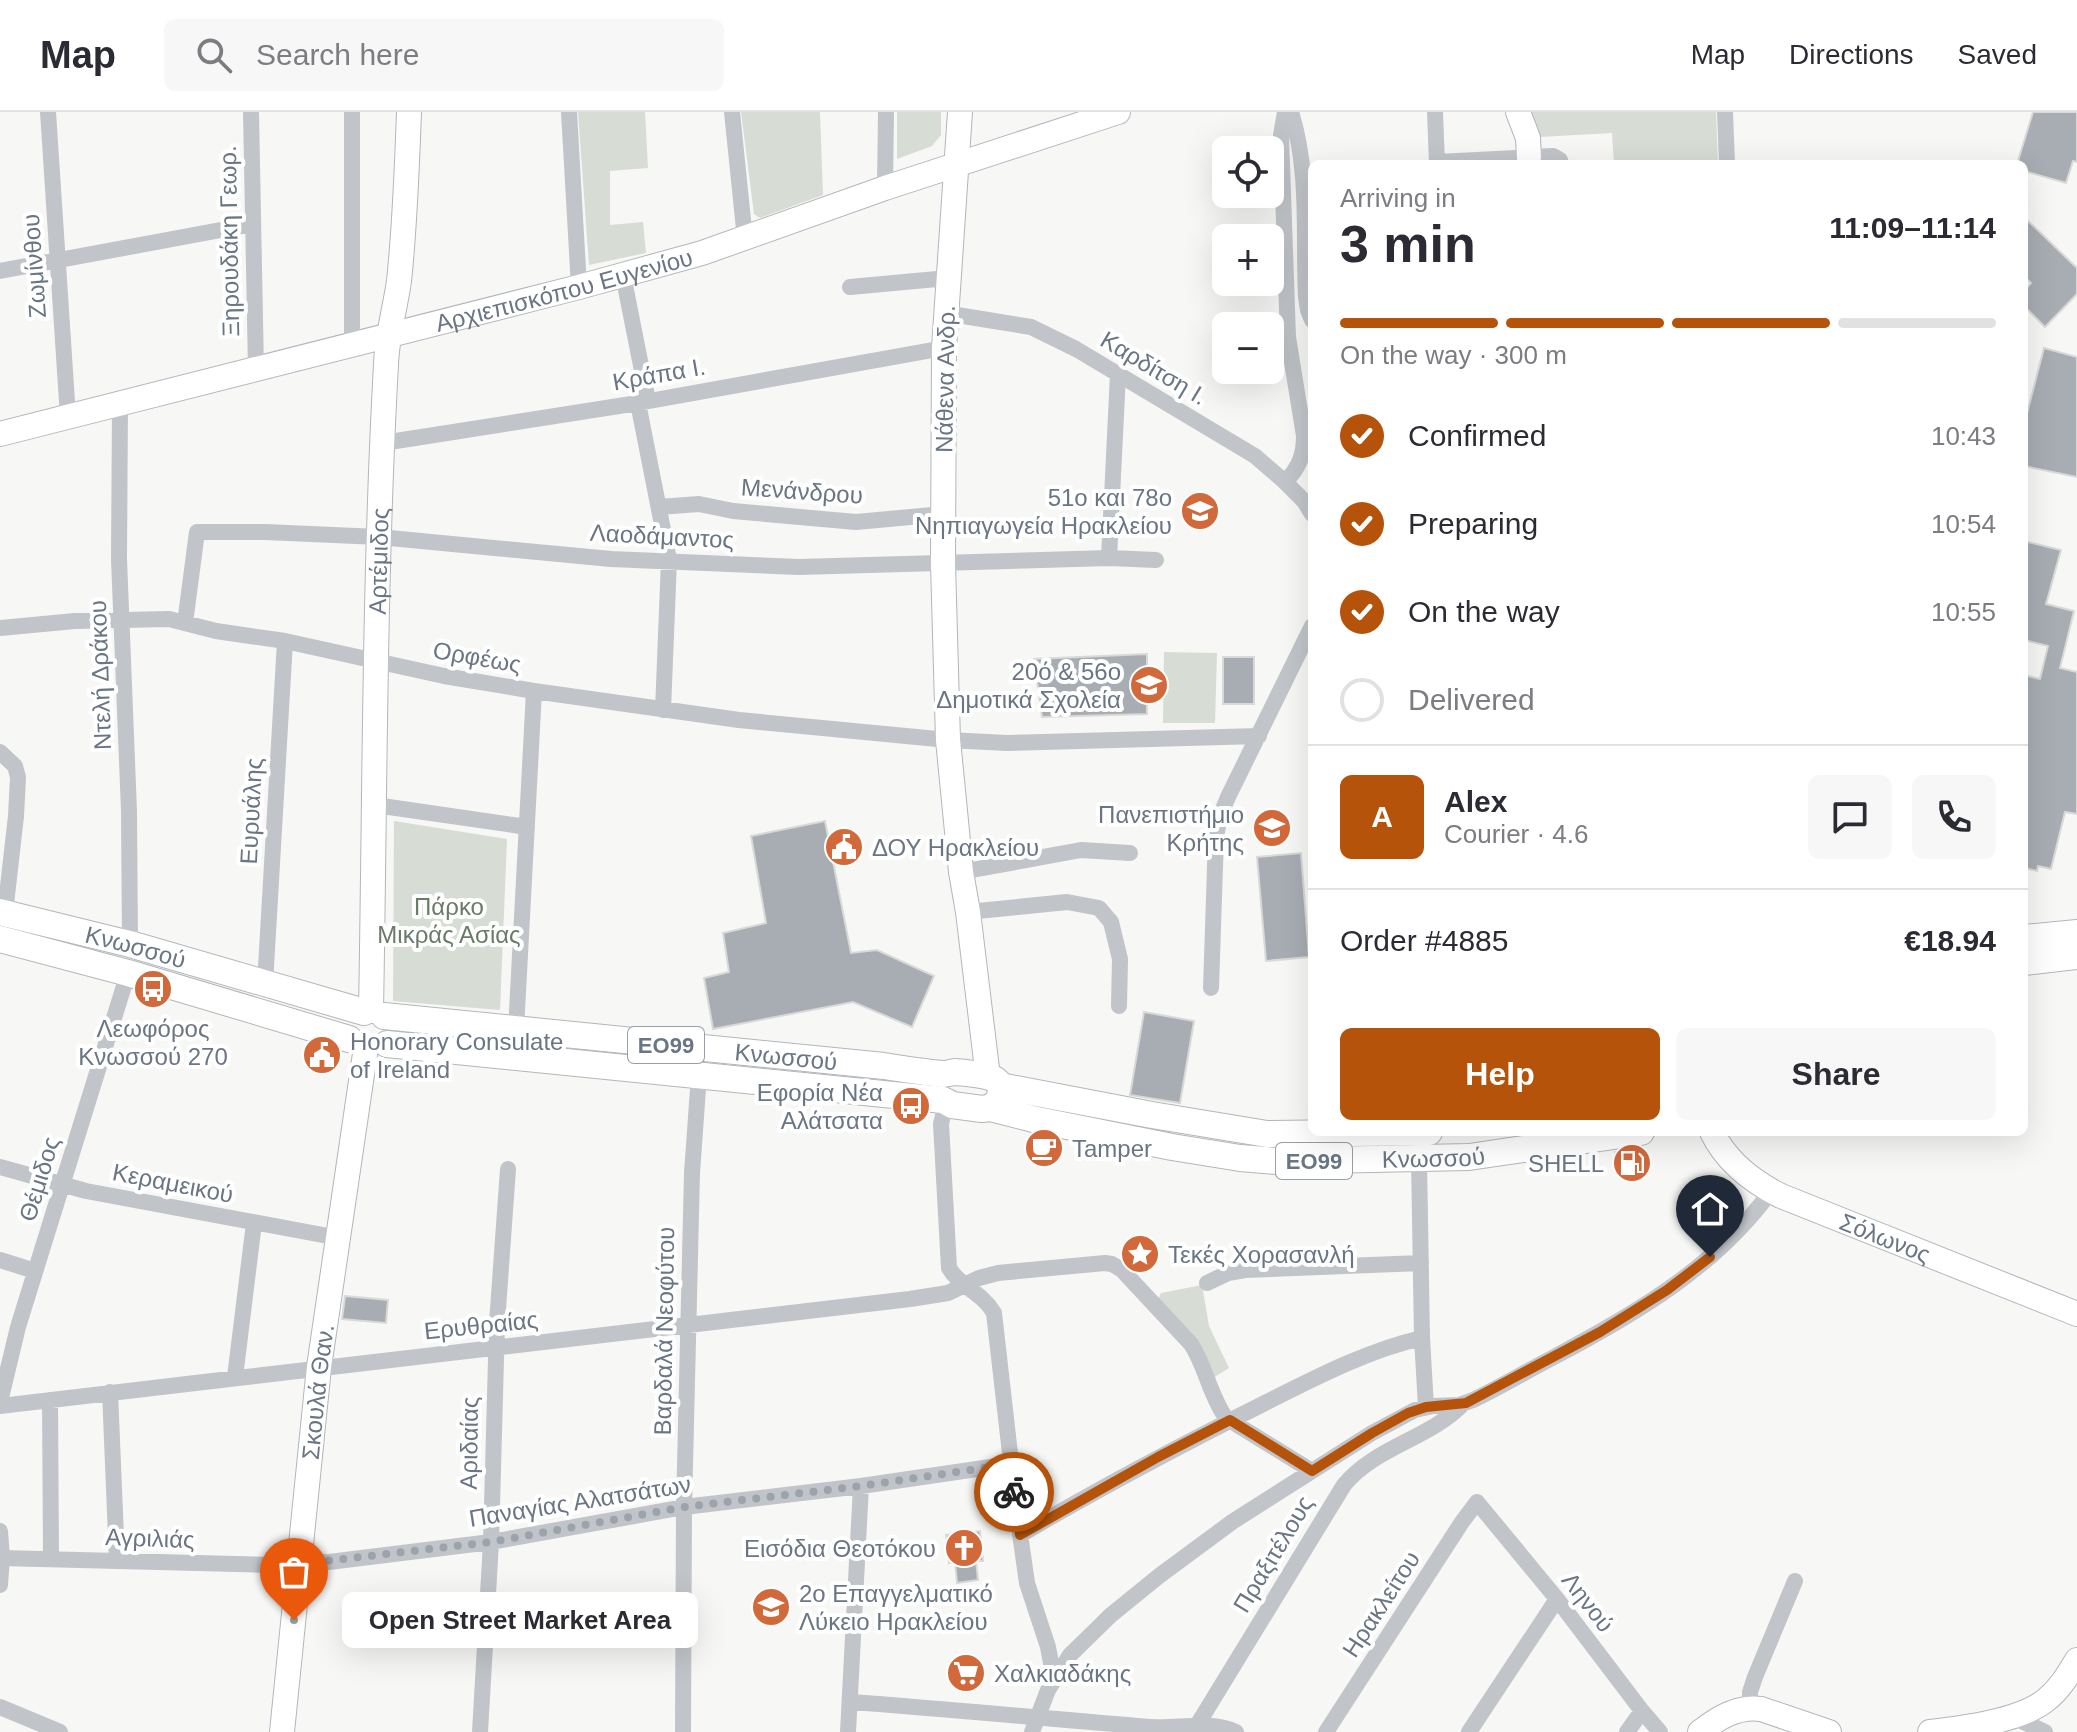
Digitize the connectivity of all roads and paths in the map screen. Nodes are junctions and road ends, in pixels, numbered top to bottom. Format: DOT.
graph roads {
  1 [pos="48,112"];
  2 [pos="251,112"];
  3 [pos="352,112"];
  4 [pos="409,112"];
  5 [pos="569,112"];
  6 [pos="732,112"];
  7 [pos="886,112"];
  8 [pos="960,112"];
  9 [pos="1118,112"];
  10 [pos="1288,112"];
  11 [pos="1435,112"];
  12 [pos="1518,112"];
  13 [pos="1725,112"];
  14 [pos="1529,158"];
  15 [pos="1437,160"];
  16 [pos="1492,160"];
  17 [pos="1558,160"];
  18 [pos="1727,160"];
  19 [pos="955,165"];
  20 [pos="885,188"];
  21 [pos="253,224"];
  22 [pos="745,239"];
  23 [pos="57,261"];
  24 [pos="0,271"];
  25 [pos="623,275"];
  26 [pos="948,278"];
  27 [pos="579,287"];
  28 [pos="850,287"];
  29 [pos="1308,305"];
  30 [pos="945,313"];
  31 [pos="1308,317"];
  32 [pos="1287,320"];
  33 [pos="389,335"];
  34 [pos="352,345"];
  35 [pos="944,348"];
  36 [pos="256,370"];
  37 [pos="1118,374"];
  38 [pos="643,402"];
  39 [pos="120,405"];
  40 [pos="68,417"];
  41 [pos="0,434"];
  42 [pos="383,443"];
  43 [pos="1285,482"];
  44 [pos="659,507"];
  45 [pos="1308,508"];
  46 [pos="943,514"];
  47 [pos="379,537"];
  48 [pos="1109,558"];
  49 [pos="669,560"];
  50 [pos="1156,560"];
  51 [pos="943,564"];
  52 [pos="121,619"];
  53 [pos="185,623"];
  54 [pos="0,628"];
  55 [pos="1308,634"];
  56 [pos="285,641"];
  57 [pos="377,663"];
  58 [pos="534,691"];
  59 [pos="663,710"];
  60 [pos="1259,736"];
  61 [pos="948,740"];
  62 [pos="0,752"];
  63 [pos="375,805"];
  64 [pos="527,827"];
  65 [pos="1130,853"];
  66 [pos="961,872"];
  67 [pos="968,912"];
  68 [pos="2,913"];
  69 [pos="2077,933"];
  70 [pos="2028,938"];
  71 [pos="0,939"];
  72 [pos="130,944"];
  73 [pos="2077,956"];
  74 [pos="2028,962"];
  75 [pos="128,973"];
  76 [pos="265,984"];
  77 [pos="1211,988"];
  78 [pos="1119,1006"];
  79 [pos="373,1013"];
  80 [pos="516,1030"];
  81 [pos="367,1046"];
  82 [pos="699,1075"];
  83 [pos="993,1090"];
  84 [pos="947,1093"];
  85 [pos="1308,1133"];
  86 [pos="1614,1136"];
  87 [pos="1715,1136"];
  88 [pos="1419,1159"];
  89 [pos="0,1167"];
  90 [pos="508,1169"];
  91 [pos="62,1185"];
  92 [pos="1771,1191"];
  93 [pos="254,1223"];
  94 [pos="339,1238"];
  95 [pos="0,1260"];
  96 [pos="1421,1263"];
  97 [pos="35,1271"];
  98 [pos="1207,1283"];
  99 [pos="966,1284"];
  100 [pos="2077,1314"];
  101 [pos="689,1326"];
  102 [pos="1422,1338"];
  103 [pos="496,1347"];
  104 [pos="319,1367"];
  105 [pos="235,1377"];
  106 [pos="110,1392"];
  107 [pos="50,1400"];
  108 [pos="0,1404"];
  109 [pos="1463,1404"];
  110 [pos="1426,1407"];
  111 [pos="1230,1420"];
  112 [pos="1011,1464"];
  113 [pos="1312,1471"];
  114 [pos="861,1486"];
  115 [pos="1477,1502"];
  116 [pos="684,1507"];
  117 [pos="0,1531"];
  118 [pos="1020,1535"];
  119 [pos="491,1542"];
  120 [pos="1,1558"];
  121 [pos="51,1559"];
  122 [pos="117,1561"];
  123 [pos="299,1564"];
  124 [pos="1795,1581"];
  125 [pos="0,1585"];
  126 [pos="1557,1599"];
  127 [pos="2077,1660"];
  128 [pos="1054,1679"];
  129 [pos="850,1702"];
  130 [pos="0,1707"];
  131 [pos="1750,1708"];
  132 [pos="1642,1711"];
  133 [pos="2011,1716"];
  134 [pos="1035,1724"];
  135 [pos="1195,1729"];
  136 [pos="60,1732"];
  137 [pos="282,1732"];
  138 [pos="480,1732"];
  139 [pos="683,1732"];
  140 [pos="848,1732"];
  141 [pos="1236,1732"];
  142 [pos="1326,1732"];
  143 [pos="1469,1732"];
  144 [pos="1627,1732"];
  145 [pos="1660,1732"];
  146 [pos="1700,1732"];
  147 [pos="1829,1732"];
  148 [pos="1930,1732"];
  149 [pos="2045,1732"];
  1 -- 23 [label="street, Ζωμίνθου"];
  2 -- 21 [label="street, Ξηρουδάκη Γεωρ."];
  3 -- 34 [label="street"];
  4 -- 33 [label="street, Αρτέμιδος"];
  5 -- 27 [label="street"];
  6 -- 22 [label="street"];
  7 -- 20 [label="street"];
  8 -- 19 [label="street, Νάθενα Ανδρ."];
  9 -- 19 [label="street, Αρχιεπισκόπου Ευγενίου"];
  10 -- 29 [label="street"];
  10 -- 32 [label="street"];
  11 -- 15 [label="street"];
  12 -- 14 [label="street"];
  13 -- 18 [label="street"];
  14 -- 16 [label="street"];
  14 -- 17 [label="street"];
  19 -- 20 [label="street, Αρχιεπισκόπου Ευγενίου"];
  19 -- 26 [label="street, Νάθενα Ανδρ."];
  20 -- 22 [label="street, Αρχιεπισκόπου Ευγενίου"];
  21 -- 23 [label="street"];
  21 -- 36 [label="street, Ξηρουδάκη Γεωρ."];
  22 -- 25 [label="street, Αρχιεπισκόπου Ευγενίου"];
  23 -- 24 [label="street"];
  23 -- 40 [label="street, Ζωμίνθου"];
  25 -- 27 [label="street, Αρχιεπισκόπου Ευγενίου"];
  25 -- 38 [label="street"];
  26 -- 28 [label="street"];
  26 -- 30 [label="street, Νάθενα Ανδρ."];
  27 -- 33 [label="street, Αρχιεπισκόπου Ευγενίου"];
  30 -- 35 [label="street, Νάθενα Ανδρ."];
  30 -- 37 [label="street, Καρδίτση Ι."];
  31 -- 32 [label="street"];
  32 -- 43 [label="street"];
  33 -- 34 [label="street, Αρχιεπισκόπου Ευγενίου"];
  33 -- 42 [label="street, Αρτέμιδος"];
  34 -- 36 [label="street, Αρχιεπισκόπου Ευγενίου"];
  35 -- 38 [label="street, Κράπα Ι."];
  35 -- 46 [label="street, Νάθενα Ανδρ."];
  36 -- 39 [label="street, Αρχιεπισκόπου Ευγενίου"];
  37 -- 43 [label="street, Καρδίτση Ι."];
  37 -- 48 [label="street"];
  38 -- 42 [label="street, Κράπα Ι."];
  38 -- 44 [label="street"];
  39 -- 40 [label="street, Αρχιεπισκόπου Ευγενίου"];
  39 -- 52 [label="street, Ντελή Δράκου"];
  40 -- 41 [label="street, Αρχιεπισκόπου Ευγενίου"];
  42 -- 47 [label="street, Αρτέμιδος"];
  43 -- 45 [label="street, Καρδίτση Ι."];
  44 -- 46 [label="street, Μενάνδρου"];
  44 -- 49 [label="street"];
  46 -- 51 [label="street, Νάθενα Ανδρ."];
  47 -- 49 [label="street, Λαοδάμαντος"];
  47 -- 53 [label="street"];
  47 -- 57 [label="street, Αρτέμιδος"];
  48 -- 50 [label="street, Λαοδάμαντος"];
  48 -- 51 [label="street, Λαοδάμαντος"];
  49 -- 51 [label="street, Λαοδάμαντος"];
  49 -- 59 [label="street"];
  51 -- 61 [label="street, Νάθενα Ανδρ."];
  52 -- 53 [label="street, Ορφέως"];
  52 -- 54 [label="street, Ορφέως"];
  52 -- 72 [label="street, Ντελή Δράκου"];
  53 -- 56 [label="street, Ορφέως"];
  55 -- 60 [label="street"];
  56 -- 57 [label="street, Ορφέως"];
  56 -- 76 [label="street, Ευρυάλης"];
  57 -- 58 [label="street, Ορφέως"];
  57 -- 63 [label="street, Αρτέμιδος"];
  58 -- 59 [label="street, Ορφέως"];
  58 -- 64 [label="street"];
  59 -- 61 [label="street, Ορφέως"];
  60 -- 61 [label="street, Ορφέως"];
  60 -- 77 [label="street"];
  61 -- 66 [label="street, Νάθενα Ανδρ."];
  62 -- 68 [label="street"];
  63 -- 64 [label="street"];
  63 -- 79 [label="street, Αρτέμιδος"];
  64 -- 80 [label="street"];
  65 -- 66 [label="street"];
  66 -- 67 [label="street, Νάθενα Ανδρ."];
  67 -- 78 [label="street"];
  67 -- 83 [label="street, Νάθενα Ανδρ."];
  68 -- 72 [label="main road, Κνωσσού / ΕΟ99"];
  69 -- 70 [label="main road"];
  71 -- 75 [label="main road, Κνωσσού / ΕΟ99"];
  72 -- 76 [label="main road, Κνωσσού / ΕΟ99"];
  73 -- 74 [label="main road"];
  75 -- 81 [label="main road, Κνωσσού / ΕΟ99"];
  75 -- 91 [label="street, Θέμιδος"];
  76 -- 79 [label="main road, Κνωσσού / ΕΟ99"];
  79 -- 80 [label="main road, Κνωσσού / ΕΟ99"];
  79 -- 81 [label="main road"];
  79 -- 81 [label="main road"];
  80 -- 84 [label="main road, Κνωσσού / ΕΟ99"];
  81 -- 82 [label="main road, Κνωσσού / ΕΟ99"];
  81 -- 94 [label="street, Σκουλά Θαν."];
  82 -- 84 [label="main road, Κνωσσού / ΕΟ99"];
  82 -- 101 [label="street, Βαρδαλά Νεοφύτου"];
  83 -- 84 [label="main road, ΕΟ99"];
  83 -- 85 [label="main road, Κνωσσού / ΕΟ99"];
  83 -- 88 [label="main road, Κνωσσού / ΕΟ99"];
  84 -- 99 [label="street"];
  86 -- 88 [label="main road, Κνωσσού / ΕΟ99"];
  87 -- 92 [label="street, Σόλωνος"];
  88 -- 96 [label="street"];
  89 -- 91 [label="street, Κεραμεικού"];
  90 -- 103 [label="street, Αριδαίας"];
  91 -- 93 [label="street, Κεραμεικού"];
  91 -- 97 [label="street, Θέμιδος"];
  92 -- 100 [label="street, Σόλωνος"];
  92 -- 109 [label="street"];
  93 -- 94 [label="street, Κεραμεικού"];
  93 -- 105 [label="street"];
  94 -- 104 [label="street, Σκουλά Θαν."];
  95 -- 97 [label="street"];
  96 -- 98 [label="street"];
  96 -- 102 [label="street"];
  97 -- 108 [label="street, Θέμιδος"];
  99 -- 101 [label="street, Ερυθραίας"];
  99 -- 111 [label="street, Ερυθραίας"];
  99 -- 112 [label="street"];
  101 -- 103 [label="street, Ερυθραίας"];
  101 -- 116 [label="street, Βαρδαλά Νεοφύτου"];
  102 -- 110 [label="street"];
  102 -- 111 [label="street"];
  103 -- 104 [label="street, Ερυθραίας"];
  103 -- 119 [label="street, Αριδαίας"];
  104 -- 105 [label="street, Ερυθραίας"];
  104 -- 123 [label="street, Σκουλά Θαν."];
  105 -- 106 [label="street, Ερυθραίας"];
  106 -- 107 [label="street, Ερυθραίας"];
  106 -- 122 [label="street"];
  107 -- 108 [label="street, Ερυθραίας"];
  107 -- 121 [label="street"];
  109 -- 110 [label="street"];
  109 -- 135 [label="street, Πραξιτέλους"];
  110 -- 113 [label="street"];
  111 -- 113 [label="street"];
  111 -- 118 [label="street"];
  112 -- 114 [label="street, Παναγίας Αλατσάτων"];
  112 -- 118 [label="street"];
  113 -- 128 [label="street"];
  114 -- 116 [label="street, Παναγίας Αλατσάτων"];
  114 -- 129 [label="street"];
  115 -- 126 [label="street, Ληνού"];
  115 -- 142 [label="street, Ηρακλείτου"];
  116 -- 119 [label="street, Παναγίας Αλατσάτων"];
  116 -- 139 [label="street, Βαρδαλά Νεοφύτου"];
  117 -- 120 [label="street"];
  118 -- 128 [label="street"];
  119 -- 123 [label="street, Παναγίας Αλατσάτων"];
  119 -- 138 [label="street, Αριδαίας"];
  120 -- 121 [label="street, Αγριλιάς"];
  120 -- 125 [label="street"];
  121 -- 122 [label="street, Αγριλιάς"];
  122 -- 123 [label="street, Αγριλιάς"];
  123 -- 137 [label="street, Σκουλά Θαν."];
  124 -- 131 [label="street"];
  126 -- 132 [label="street, Ληνού"];
  126 -- 143 [label="street"];
  127 -- 133 [label="street"];
  128 -- 134 [label="street"];
  129 -- 134 [label="street"];
  129 -- 140 [label="street"];
  130 -- 136 [label="street"];
  131 -- 146 [label="street"];
  131 -- 147 [label="street"];
  132 -- 144 [label="street"];
  132 -- 145 [label="street, Ληνού"];
  133 -- 148 [label="street"];
  133 -- 149 [label="street"];
  134 -- 135 [label="street"];
  135 -- 141 [label="street"];
}
